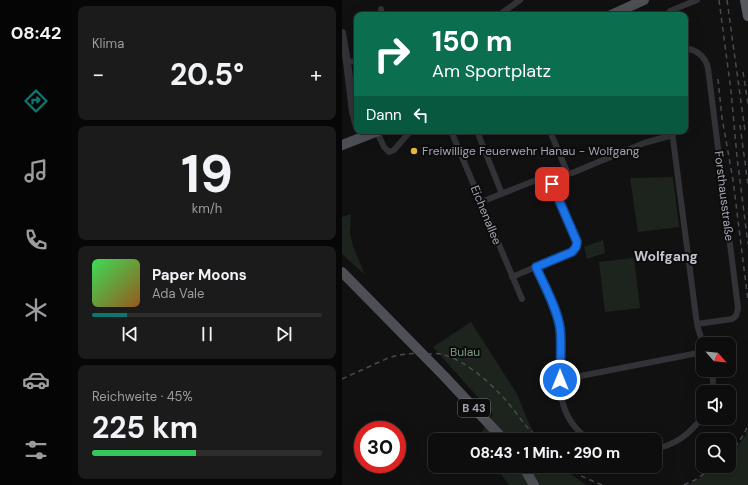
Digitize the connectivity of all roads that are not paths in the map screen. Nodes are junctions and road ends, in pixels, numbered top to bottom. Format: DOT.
graph roads {
  1 [pos="520,0"];
  2 [pos="644,0"];
  3 [pos="697,0"];
  4 [pos="745,0"];
  5 [pos="503,12"];
  6 [pos="618,12"];
  7 [pos="669,12"];
  8 [pos="748,16"];
  9 [pos="342,33"];
  10 [pos="688,49"];
  11 [pos="354,61"];
  12 [pos="347,62"];
  13 [pos="354,116"];
  14 [pos="360,134"];
  15 [pos="378,134"];
  16 [pos="408,134"];
  17 [pos="452,134"];
  18 [pos="478,134"];
  19 [pos="551,134"];
  20 [pos="669,134"];
  21 [pos="672,134"];
  22 [pos="342,146"];
  23 [pos="568,174"];
  24 [pos="549,175"];
  25 [pos="502,194"];
  26 [pos="481,202"];
  27 [pos="536,267"];
  28 [pos="342,272"];
  29 [pos="512,276"];
  30 [pos="522,299"];
  31 [pos="697,324"];
  32 [pos="702,337"];
  33 [pos="696,353"];
  34 [pos="560,380"];
  35 [pos="696,425"];
  36 [pos="497,433"];
  37 [pos="581,433"];
  38 [pos="662,447"];
  39 [pos="527,473"];
  40 [pos="534,485"];
  1 -- 5 [label="street"];
  2 -- 6 [label="main road"];
  3 -- 7 [label="street"];
  4 -- 8 [label="highway"];
  9 -- 12 [label="street"];
  10 -- 31 [label="street, Forsthausstraße"];
  11 -- 12 [label="street"];
  12 -- 13 [label="street"];
  14 -- 22 [label="main road"];
  15 -- 16 [label="street"];
  17 -- 26 [label="street, Eichenallee"];
  18 -- 25 [label="street"];
  19 -- 23 [label="street"];
  20 -- 23 [label="street"];
  21 -- 31 [label="street"];
  23 -- 24 [label="street"];
  24 -- 25 [label="street"];
  24 -- 27 [label="street"];
  25 -- 26 [label="street"];
  26 -- 29 [label="street, Eichenallee"];
  27 -- 29 [label="street"];
  27 -- 34 [label="street"];
  28 -- 36 [label="main road, B 43"];
  29 -- 30 [label="street, Eichenallee"];
  31 -- 32 [label="street"];
  33 -- 34 [label="street"];
  34 -- 37 [label="street"];
  35 -- 38 [label="street"];
  39 -- 40 [label="main road"];
}
